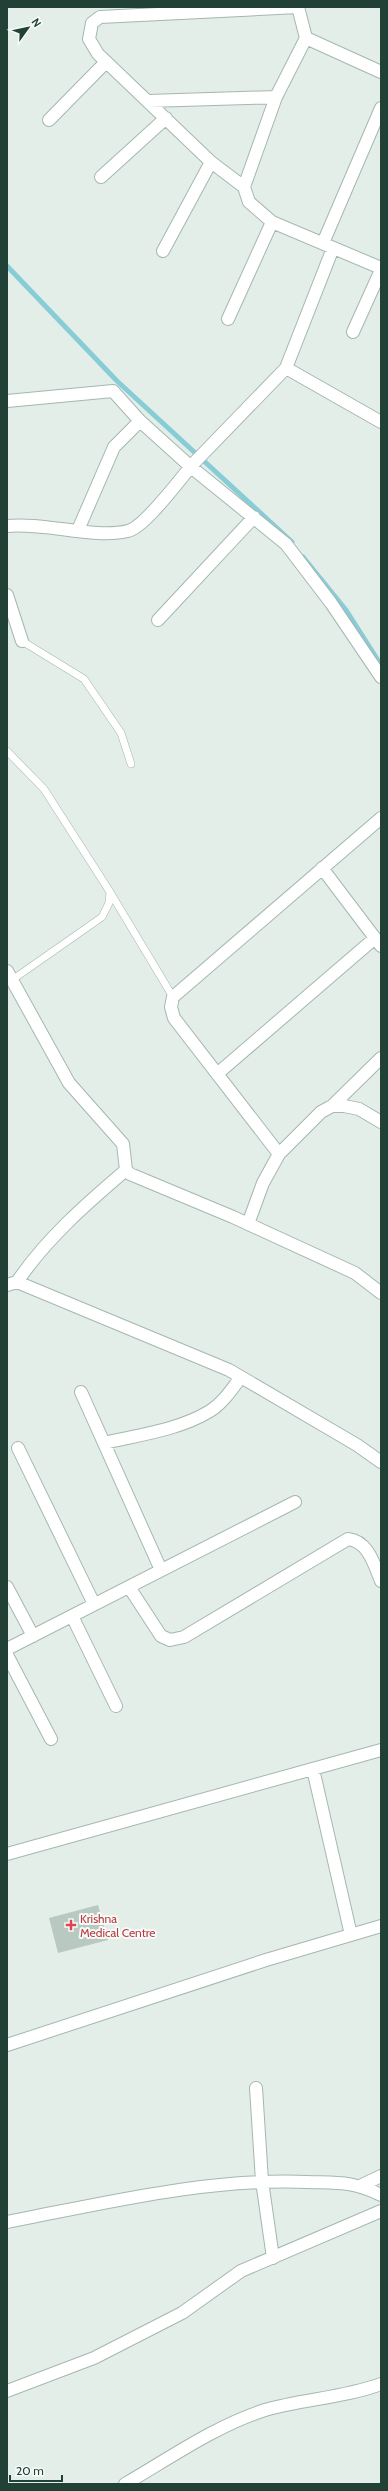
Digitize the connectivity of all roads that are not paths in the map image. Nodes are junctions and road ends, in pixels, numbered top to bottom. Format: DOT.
graph roads {
  1 [pos="306,38"];
  2 [pos="106,62"];
  3 [pos="381,72"];
  4 [pos="276,97"];
  5 [pos="148,102"];
  6 [pos="381,108"];
  7 [pos="166,118"];
  8 [pos="49,120"];
  9 [pos="211,162"];
  10 [pos="101,177"];
  11 [pos="244,187"];
  12 [pos="272,222"];
  13 [pos="328,245"];
  14 [pos="163,251"];
  15 [pos="381,269"];
  16 [pos="228,319"];
  17 [pos="353,332"];
  18 [pos="286,368"];
  19 [pos="7,401"];
  20 [pos="140,421"];
  21 [pos="381,422"];
  22 [pos="193,465"];
  23 [pos="254,517"];
  24 [pos="7,526"];
  25 [pos="78,530"];
  26 [pos="7,595"];
  27 [pos="158,620"];
  28 [pos="22,641"];
  29 [pos="381,677"];
  30 [pos="7,751"];
  31 [pos="132,764"];
  32 [pos="381,818"];
  33 [pos="322,868"];
  34 [pos="110,892"];
  35 [pos="378,942"];
  36 [pos="9,975"];
  37 [pos="173,997"];
  38 [pos="381,1058"];
  39 [pos="217,1074"];
  40 [pos="332,1106"];
  41 [pos="381,1122"];
  42 [pos="279,1154"];
  43 [pos="126,1170"];
  44 [pos="248,1224"];
  45 [pos="12,1283"];
  46 [pos="381,1293"];
  47 [pos="241,1378"];
  48 [pos="81,1392"];
  49 [pos="104,1443"];
  50 [pos="18,1448"];
  51 [pos="381,1462"];
  52 [pos="295,1502"];
  53 [pos="161,1570"];
  54 [pos="381,1581"];
  55 [pos="129,1586"];
  56 [pos="7,1587"];
  57 [pos="94,1604"];
  58 [pos="72,1616"];
  59 [pos="33,1636"];
  60 [pos="7,1649"];
  61 [pos="7,1655"];
  62 [pos="116,1706"];
  63 [pos="51,1739"];
  64 [pos="381,1750"];
  65 [pos="313,1769"];
  66 [pos="7,1854"];
  67 [pos="381,1926"];
  68 [pos="351,1935"];
  69 [pos="7,2045"];
  70 [pos="256,2088"];
  71 [pos="381,2176"];
  72 [pos="262,2181"];
  73 [pos="362,2185"];
  74 [pos="381,2195"];
  75 [pos="381,2211"];
  76 [pos="7,2222"];
  77 [pos="273,2258"];
  78 [pos="381,2384"];
  79 [pos="7,2392"];
  80 [pos="125,2484"];
  1 -- 2 [label="street"];
  1 -- 3 [label="street"];
  1 -- 4 [label="street"];
  2 -- 5 [label="street"];
  2 -- 8 [label="street"];
  4 -- 5 [label="street"];
  4 -- 11 [label="street"];
  5 -- 7 [label="street"];
  6 -- 13 [label="street"];
  7 -- 9 [label="street"];
  7 -- 10 [label="street"];
  9 -- 11 [label="street"];
  9 -- 14 [label="street"];
  11 -- 12 [label="street"];
  12 -- 13 [label="street"];
  12 -- 16 [label="street"];
  13 -- 15 [label="street"];
  13 -- 18 [label="street"];
  15 -- 17 [label="street"];
  18 -- 21 [label="street"];
  18 -- 22 [label="street"];
  19 -- 20 [label="street"];
  20 -- 22 [label="street"];
  20 -- 25 [label="street"];
  22 -- 23 [label="street"];
  22 -- 25 [label="street"];
  23 -- 27 [label="street"];
  23 -- 29 [label="street"];
  24 -- 25 [label="street"];
  26 -- 28 [label="street"];
  28 -- 31 [label="lane"];
  30 -- 34 [label="lane"];
  32 -- 33 [label="street"];
  33 -- 35 [label="street"];
  33 -- 37 [label="street"];
  34 -- 36 [label="lane"];
  34 -- 37 [label="lane"];
  35 -- 39 [label="street"];
  36 -- 43 [label="street"];
  37 -- 39 [label="street"];
  38 -- 40 [label="street"];
  39 -- 42 [label="street"];
  40 -- 41 [label="street"];
  40 -- 42 [label="street"];
  42 -- 44 [label="street"];
  43 -- 44 [label="street"];
  43 -- 45 [label="street"];
  44 -- 46 [label="street"];
  45 -- 47 [label="street"];
  47 -- 49 [label="street"];
  47 -- 51 [label="street"];
  48 -- 49 [label="street"];
  49 -- 53 [label="street"];
  50 -- 57 [label="street"];
  52 -- 53 [label="street"];
  53 -- 55 [label="street"];
  54 -- 55 [label="street"];
  55 -- 57 [label="street"];
  56 -- 59 [label="street"];
  57 -- 58 [label="street"];
  58 -- 59 [label="street"];
  58 -- 62 [label="street"];
  59 -- 60 [label="street"];
  61 -- 63 [label="street"];
  64 -- 65 [label="street"];
  65 -- 66 [label="street"];
  65 -- 68 [label="street"];
  67 -- 68 [label="street"];
  68 -- 69 [label="street"];
  70 -- 72 [label="street"];
  71 -- 73 [label="street"];
  72 -- 73 [label="street"];
  72 -- 76 [label="street"];
  72 -- 77 [label="street"];
  73 -- 74 [label="street"];
  75 -- 77 [label="street"];
  77 -- 79 [label="street"];
  78 -- 80 [label="street"];
}
